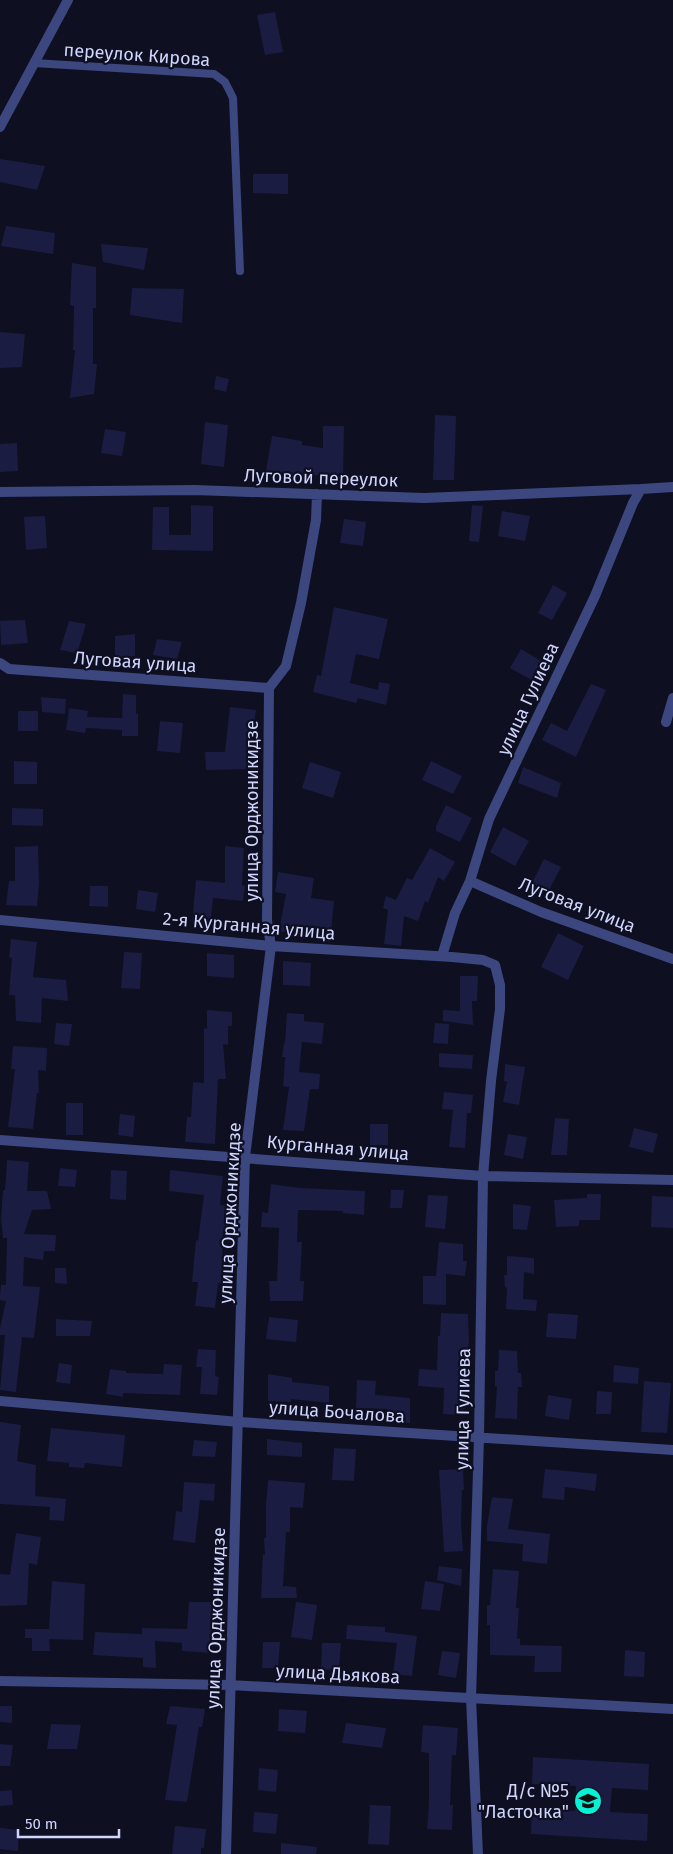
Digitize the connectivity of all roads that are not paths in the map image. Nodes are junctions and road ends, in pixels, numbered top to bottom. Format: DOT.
graph roads {
  1 [pos="68,0"];
  2 [pos="34,63"];
  3 [pos="0,127"];
  4 [pos="240,271"];
  5 [pos="673,487"];
  6 [pos="640,489"];
  7 [pos="0,492"];
  8 [pos="318,494"];
  9 [pos="0,663"];
  10 [pos="269,688"];
  11 [pos="673,698"];
  12 [pos="666,722"];
  13 [pos="470,880"];
  14 [pos="0,920"];
  15 [pos="271,946"];
  16 [pos="442,956"];
  17 [pos="673,959"];
  18 [pos="495,965"];
  19 [pos="0,1140"];
  20 [pos="245,1157"];
  21 [pos="483,1176"];
  22 [pos="673,1180"];
  23 [pos="0,1401"];
  24 [pos="239,1422"];
  25 [pos="479,1438"];
  26 [pos="673,1450"];
  27 [pos="0,1681"];
  28 [pos="230,1684"];
  29 [pos="471,1698"];
  30 [pos="673,1709"];
  31 [pos="226,1854"];
  32 [pos="478,1854"];
  1 -- 2 [label="street"];
  2 -- 3 [label="street"];
  2 -- 4 [label="lane, переулок Кирова"];
  5 -- 6 [label="street"];
  6 -- 8 [label="street, Луговой переулок"];
  6 -- 13 [label="street, улица Гулиева"];
  7 -- 8 [label="street, Луговой переулок"];
  8 -- 10 [label="street"];
  9 -- 10 [label="street, Луговая улица"];
  10 -- 15 [label="street, улица Орджоникидзе"];
  11 -- 12 [label="street"];
  13 -- 16 [label="street, улица Гулиева"];
  13 -- 17 [label="street, Луговая улица"];
  14 -- 15 [label="street, 2-я Курганная улица"];
  15 -- 16 [label="street, 2-я Курганная улица"];
  15 -- 20 [label="street, улица Орджоникидзе"];
  16 -- 18 [label="street, 2-я Курганная улица"];
  18 -- 21 [label="street, улица Гулиева"];
  19 -- 20 [label="street, Курганная улица"];
  20 -- 21 [label="street, Курганная улица"];
  20 -- 24 [label="street, улица Орджоникидзе"];
  21 -- 22 [label="street, Курганная улица"];
  21 -- 25 [label="street, улица Гулиева"];
  23 -- 24 [label="street, улица Бочалова"];
  24 -- 25 [label="street, улица Бочалова"];
  24 -- 28 [label="street, улица Орджоникидзе"];
  25 -- 26 [label="street, улица Бочалова"];
  25 -- 29 [label="street, улица Гулиева"];
  27 -- 28 [label="street, улица Дьякова"];
  28 -- 29 [label="street, улица Дьякова"];
  28 -- 31 [label="street, улица Орджоникидзе"];
  29 -- 30 [label="street, улица Дьякова"];
  29 -- 32 [label="street, улица Гулиева"];
}
